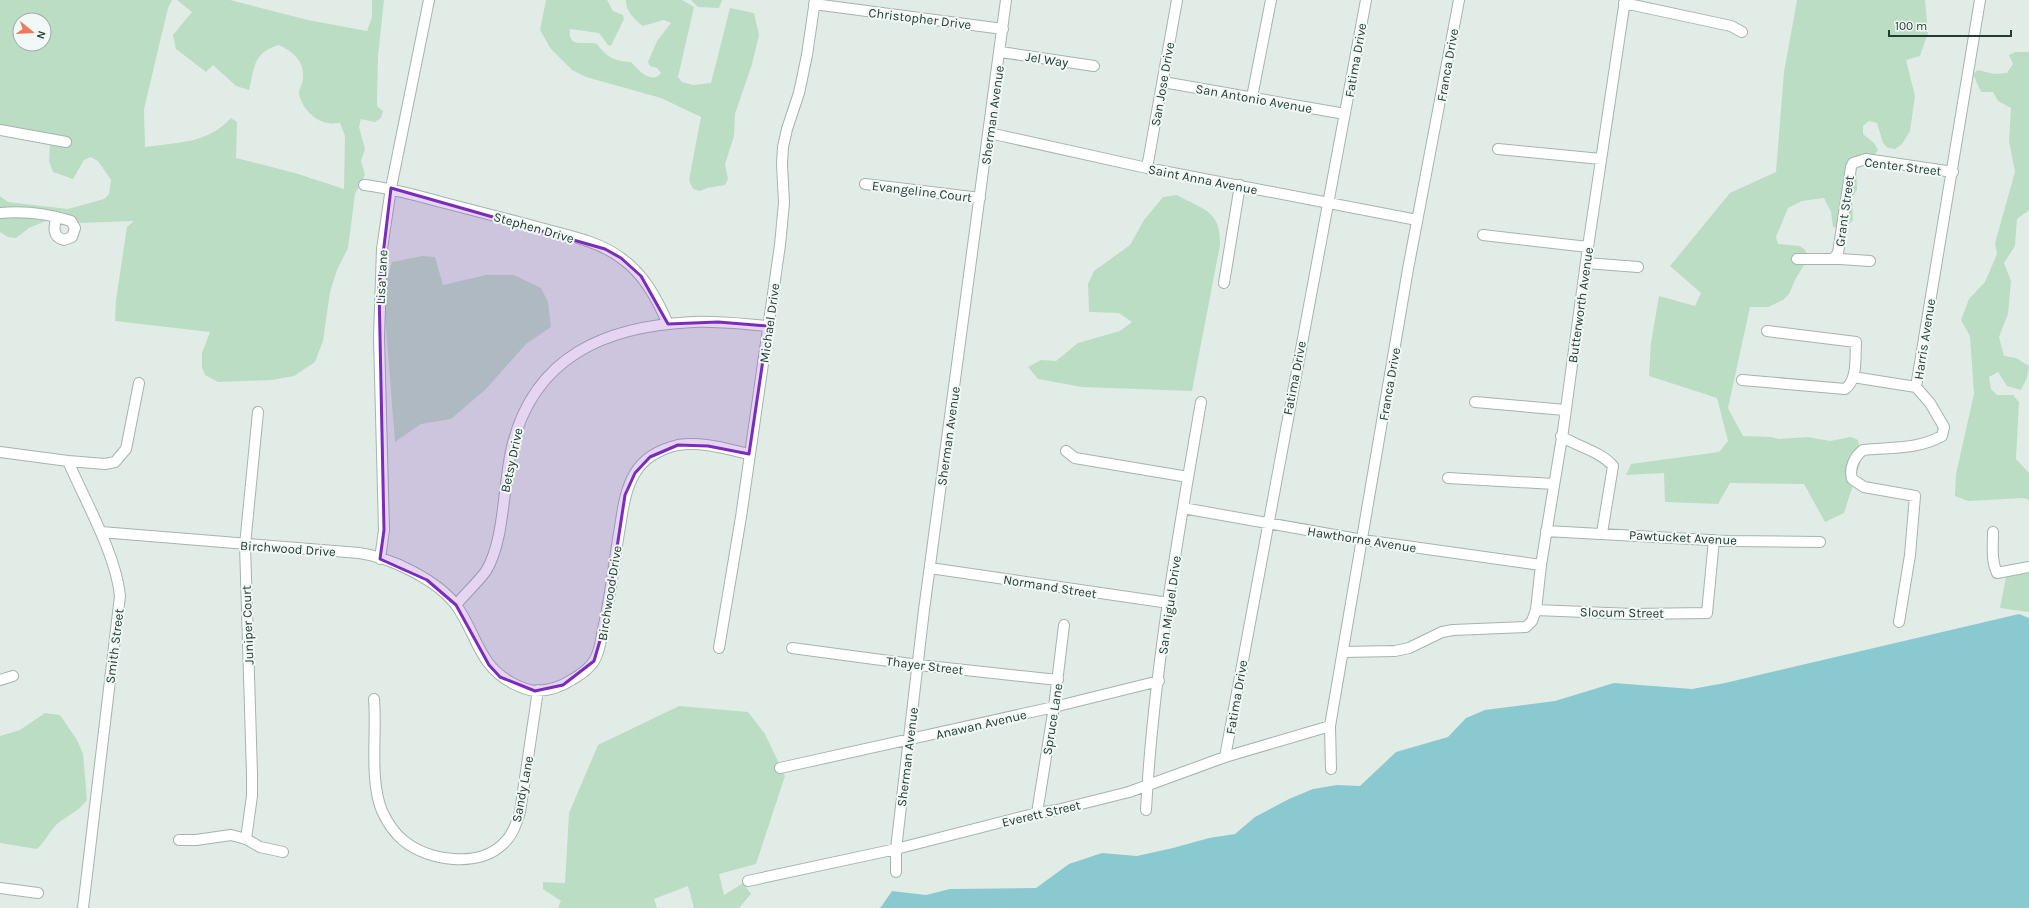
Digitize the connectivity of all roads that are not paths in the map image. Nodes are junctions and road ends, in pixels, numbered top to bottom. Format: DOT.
graph roads {
  1 [pos="430,0"];
  2 [pos="1006,0"];
  3 [pos="1177,0"];
  4 [pos="1271,0"];
  5 [pos="1366,0"];
  6 [pos="1459,0"];
  7 [pos="1980,0"];
  8 [pos="814,2"];
  9 [pos="1624,2"];
  10 [pos="1003,29"];
  11 [pos="1742,32"];
  12 [pos="1001,52"];
  13 [pos="1094,66"];
  14 [pos="1163,82"];
  15 [pos="1252,97"];
  16 [pos="1345,114"];
  17 [pos="0,130"];
  18 [pos="989,133"];
  19 [pos="66,142"];
  20 [pos="1498,148"];
  21 [pos="1601,159"];
  22 [pos="1853,163"];
  23 [pos="1147,168"];
  24 [pos="1953,172"];
  25 [pos="865,184"];
  26 [pos="364,185"];
  27 [pos="1240,185"];
  28 [pos="391,188"];
  29 [pos="980,198"];
  30 [pos="1328,203"];
  31 [pos="0,213"];
  32 [pos="56,218"];
  33 [pos="1417,220"];
  34 [pos="1483,235"];
  35 [pos="1588,247"];
  36 [pos="1797,259"];
  37 [pos="1833,259"];
  38 [pos="1870,261"];
  39 [pos="1586,263"];
  40 [pos="1638,267"];
  41 [pos="1224,283"];
  42 [pos="668,324"];
  43 [pos="768,326"];
  44 [pos="1767,331"];
  45 [pos="1853,377"];
  46 [pos="1742,380"];
  47 [pos="139,383"];
  48 [pos="1916,387"];
  49 [pos="1201,402"];
  50 [pos="1475,402"];
  51 [pos="1565,410"];
  52 [pos="258,412"];
  53 [pos="1561,436"];
  54 [pos="1066,451"];
  55 [pos="0,452"];
  56 [pos="749,454"];
  57 [pos="68,461"];
  58 [pos="1188,477"];
  59 [pos="1448,478"];
  60 [pos="1554,484"];
  61 [pos="1183,508"];
  62 [pos="1268,524"];
  63 [pos="1546,531"];
  64 [pos="101,532"];
  65 [pos="1993,532"];
  66 [pos="1602,533"];
  67 [pos="1363,540"];
  68 [pos="1714,540"];
  69 [pos="1820,542"];
  70 [pos="245,545"];
  71 [pos="380,559"];
  72 [pos="1541,565"];
  73 [pos="2029,567"];
  74 [pos="930,568"];
  75 [pos="1169,604"];
  76 [pos="456,605"];
  77 [pos="1536,610"];
  78 [pos="1899,622"];
  79 [pos="1064,626"];
  80 [pos="719,648"];
  81 [pos="792,648"];
  82 [pos="1343,652"];
  83 [pos="919,665"];
  84 [pos="13,676"];
  85 [pos="0,680"];
  86 [pos="1058,680"];
  87 [pos="1159,681"];
  88 [pos="538,690"];
  89 [pos="374,699"];
  90 [pos="1054,707"];
  91 [pos="1330,726"];
  92 [pos="908,740"];
  93 [pos="1225,757"];
  94 [pos="780,768"];
  95 [pos="1331,769"];
  96 [pos="1148,785"];
  97 [pos="1146,810"];
  98 [pos="1036,812"];
  99 [pos="246,838"];
  100 [pos="179,840"];
  101 [pos="896,849"];
  102 [pos="284,852"];
  103 [pos="896,872"];
  104 [pos="748,881"];
  105 [pos="0,888"];
  106 [pos="38,893"];
  107 [pos="83,908"];
  1 -- 28 [label="street, Lisa Lane"];
  2 -- 10 [label="street, Sherman Avenue"];
  3 -- 14 [label="street, San Jose Drive"];
  4 -- 15 [label="street"];
  5 -- 16 [label="street, Fatima Drive"];
  6 -- 33 [label="street, Franca Drive"];
  7 -- 24 [label="street, Harris Avenue"];
  8 -- 10 [label="street, Christopher Drive"];
  8 -- 43 [label="street, Michael Drive"];
  9 -- 11 [label="street"];
  9 -- 21 [label="street, Butterworth Avenue"];
  10 -- 12 [label="street, Sherman Avenue"];
  12 -- 13 [label="street, Jel Way"];
  12 -- 18 [label="street, Sherman Avenue"];
  14 -- 15 [label="street, San Antonio Avenue"];
  14 -- 23 [label="street, San Jose Drive"];
  15 -- 16 [label="street, San Antonio Avenue"];
  16 -- 30 [label="street, Fatima Drive"];
  17 -- 19 [label="street"];
  18 -- 23 [label="street, Saint Anna Avenue"];
  18 -- 29 [label="street, Sherman Avenue"];
  20 -- 21 [label="street"];
  21 -- 35 [label="street, Butterworth Avenue"];
  22 -- 24 [label="street, Center Street"];
  22 -- 37 [label="street, Grant Street"];
  23 -- 27 [label="street, Saint Anna Avenue"];
  24 -- 48 [label="street, Harris Avenue"];
  25 -- 29 [label="street, Evangeline Court"];
  26 -- 28 [label="street, Stephen Drive"];
  27 -- 30 [label="street, Saint Anna Avenue"];
  27 -- 41 [label="street"];
  28 -- 42 [label="street, Stephen Drive"];
  28 -- 71 [label="street, Lisa Lane"];
  29 -- 74 [label="street, Sherman Avenue"];
  30 -- 33 [label="street, Saint Anna Avenue"];
  30 -- 62 [label="street, Fatima Drive"];
  31 -- 32 [label="street"];
  33 -- 67 [label="street, Franca Drive"];
  34 -- 35 [label="street"];
  35 -- 39 [label="street, Butterworth Avenue"];
  36 -- 37 [label="street"];
  37 -- 38 [label="street"];
  39 -- 40 [label="street"];
  39 -- 51 [label="street, Butterworth Avenue"];
  42 -- 43 [label="street, Betsy Drive"];
  42 -- 76 [label="street, Betsy Drive"];
  43 -- 56 [label="street, Michael Drive"];
  44 -- 45 [label="street"];
  45 -- 46 [label="street"];
  45 -- 48 [label="street"];
  47 -- 57 [label="street"];
  48 -- 78 [label="street, Harris Avenue"];
  49 -- 58 [label="street, San Miguel Drive"];
  50 -- 51 [label="street"];
  51 -- 53 [label="street, Butterworth Avenue"];
  52 -- 70 [label="street, Juniper Court"];
  53 -- 60 [label="street, Butterworth Avenue"];
  53 -- 66 [label="street"];
  54 -- 58 [label="street"];
  55 -- 57 [label="street"];
  56 -- 80 [label="street, Michael Drive"];
  56 -- 88 [label="street, Birchwood Drive"];
  57 -- 64 [label="street, Smith Street"];
  58 -- 61 [label="street, San Miguel Drive"];
  59 -- 60 [label="street"];
  60 -- 63 [label="street, Butterworth Avenue"];
  61 -- 62 [label="street, Hawthorne Avenue"];
  61 -- 75 [label="street, San Miguel Drive"];
  62 -- 67 [label="street, Hawthorne Avenue"];
  62 -- 93 [label="street, Fatima Drive"];
  63 -- 66 [label="street, Pawtucket Avenue"];
  63 -- 72 [label="street, Butterworth Avenue"];
  64 -- 70 [label="street, Birchwood Drive"];
  64 -- 107 [label="street, Smith Street"];
  65 -- 73 [label="street"];
  66 -- 68 [label="street, Pawtucket Avenue"];
  67 -- 72 [label="street, Hawthorne Avenue"];
  67 -- 82 [label="street, Franca Drive"];
  68 -- 69 [label="street, Pawtucket Avenue"];
  68 -- 77 [label="street, Slocum Street"];
  70 -- 71 [label="street, Birchwood Drive"];
  70 -- 99 [label="street, Juniper Court"];
  71 -- 76 [label="street, Birchwood Drive"];
  72 -- 77 [label="street, Butterworth Avenue"];
  74 -- 75 [label="street, Normand Street"];
  74 -- 83 [label="street, Sherman Avenue"];
  75 -- 87 [label="street, San Miguel Drive"];
  76 -- 88 [label="street, Birchwood Drive"];
  77 -- 82 [label="street"];
  79 -- 86 [label="street, Spruce Lane"];
  81 -- 83 [label="street, Thayer Street"];
  82 -- 91 [label="street, Franca Drive"];
  83 -- 86 [label="street, Thayer Street"];
  83 -- 92 [label="street, Sherman Avenue"];
  84 -- 85 [label="street"];
  86 -- 90 [label="street, Spruce Lane"];
  87 -- 90 [label="street, Anawan Avenue"];
  87 -- 96 [label="street, San Miguel Drive"];
  88 -- 89 [label="street, Sandy Lane"];
  90 -- 92 [label="street, Anawan Avenue"];
  90 -- 98 [label="street, Spruce Lane"];
  91 -- 93 [label="street, Everett Street"];
  91 -- 95 [label="street, Franca Drive"];
  92 -- 94 [label="street, Anawan Avenue"];
  92 -- 101 [label="street, Sherman Avenue"];
  93 -- 96 [label="street, Everett Street"];
  96 -- 97 [label="street, San Miguel Drive"];
  96 -- 98 [label="street, Everett Street"];
  98 -- 101 [label="street, Everett Street"];
  99 -- 100 [label="street"];
  99 -- 102 [label="street"];
  101 -- 103 [label="street, Sherman Avenue"];
  101 -- 104 [label="street, Everett Street"];
  105 -- 106 [label="street"];
}
